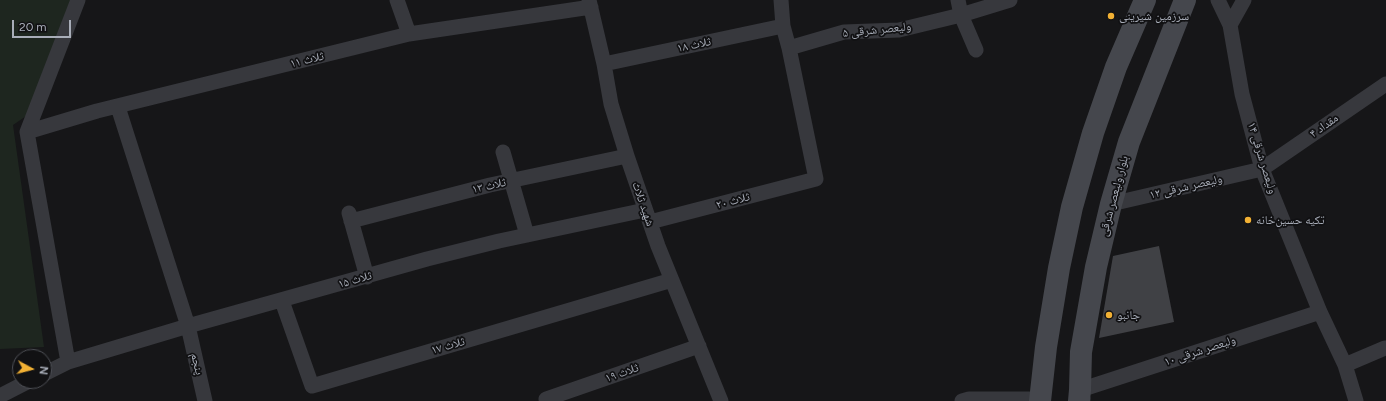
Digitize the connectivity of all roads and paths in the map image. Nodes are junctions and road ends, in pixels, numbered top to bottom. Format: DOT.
graph roads {
  1 [pos="78,0"];
  2 [pos="396,0"];
  3 [pos="781,0"];
  4 [pos="958,0"];
  5 [pos="1010,0"];
  6 [pos="1145,0"];
  7 [pos="1185,0"];
  8 [pos="1218,0"];
  9 [pos="1244,0"];
  10 [pos="590,4"];
  11 [pos="961,15"];
  12 [pos="1230,24"];
  13 [pos="783,26"];
  14 [pos="409,34"];
  15 [pos="789,48"];
  16 [pos="976,50"];
  17 [pos="604,64"];
  18 [pos="1386,84"];
  19 [pos="118,106"];
  20 [pos="27,132"];
  21 [pos="503,152"];
  22 [pos="627,156"];
  23 [pos="1262,169"];
  24 [pos="512,181"];
  25 [pos="1111,204"];
  26 [pos="647,216"];
  27 [pos="527,235"];
  28 [pos="367,276"];
  29 [pos="672,280"];
  30 [pos="282,301"];
  31 [pos="1320,312"];
  32 [pos="188,326"];
  33 [pos="698,346"];
  34 [pos="1385,348"];
  35 [pos="68,362"];
  36 [pos="1345,366"];
  37 [pos="52,370"];
  38 [pos="14,389"];
  39 [pos="0,396"];
  40 [pos="1081,397"];
  41 [pos="546,399"];
  42 [pos="1040,400"];
  43 [pos="205,401"];
  44 [pos="721,401"];
  45 [pos="962,401"];
  46 [pos="1356,401"];
  1 -- 20 [label="street"];
  2 -- 14 [label="street"];
  3 -- 13 [label="street"];
  4 -- 11 [label="street"];
  5 -- 11 [label="street, ولیعصر شرقی ۵"];
  6 -- 42 [label="street"];
  7 -- 25 [label="street, بلوار ولیعصر شرقی"];
  8 -- 12 [label="street, ولیعصر شرقی ۱۴"];
  9 -- 12 [label="street"];
  10 -- 14 [label="street, ثلاث ۱۱"];
  10 -- 17 [label="street, شهید ثلاث"];
  11 -- 15 [label="street, ولیعصر شرقی ۵"];
  11 -- 16 [label="street"];
  12 -- 23 [label="street, ولیعصر شرقی ۱۴"];
  13 -- 15 [label="street"];
  13 -- 17 [label="street, ثلاث ۱۸"];
  14 -- 19 [label="street, ثلاث ۱۱"];
  15 -- 26 [label="street, ثلاث ۲۰"];
  17 -- 22 [label="street, شهید ثلاث"];
  18 -- 23 [label="street, مقداد ۴"];
  19 -- 20 [label="street, ثلاث ۱۱"];
  19 -- 32 [label="street, پنجم"];
  20 -- 35 [label="street"];
  21 -- 24 [label="street"];
  22 -- 24 [label="street, ثلاث ۱۳"];
  22 -- 26 [label="street, شهید ثلاث"];
  23 -- 25 [label="street, ولیعصر شرقی ۱۲"];
  23 -- 31 [label="street, ولیعصر شرقی ۱۴"];
  24 -- 27 [label="street"];
  24 -- 28 [label="street, ثلاث ۱۳"];
  25 -- 40 [label="street, بلوار ولیعصر شرقی"];
  26 -- 27 [label="street, ثلاث ۱۵"];
  26 -- 29 [label="street, شهید ثلاث"];
  27 -- 28 [label="street, ثلاث ۱۵"];
  28 -- 30 [label="street, ثلاث ۱۵"];
  29 -- 30 [label="street, ثلاث ۱۷"];
  29 -- 33 [label="street, شهید ثلاث"];
  30 -- 32 [label="street, ثلاث ۱۵"];
  31 -- 36 [label="street, ولیعصر شرقی ۱۴"];
  31 -- 40 [label="street, ولیعصر شرقی ۱۰"];
  32 -- 35 [label="street, ثلاث ۱۵"];
  32 -- 43 [label="street, پنجم"];
  33 -- 41 [label="street, ثلاث ۱۹"];
  33 -- 44 [label="street, شهید ثلاث"];
  34 -- 36 [label="street"];
  35 -- 37 [label="street, ثلاث ۱۵"];
  36 -- 46 [label="street, ولیعصر شرقی ۱۴"];
  38 -- 39 [label="street"];
  42 -- 45 [label="street"];
}
